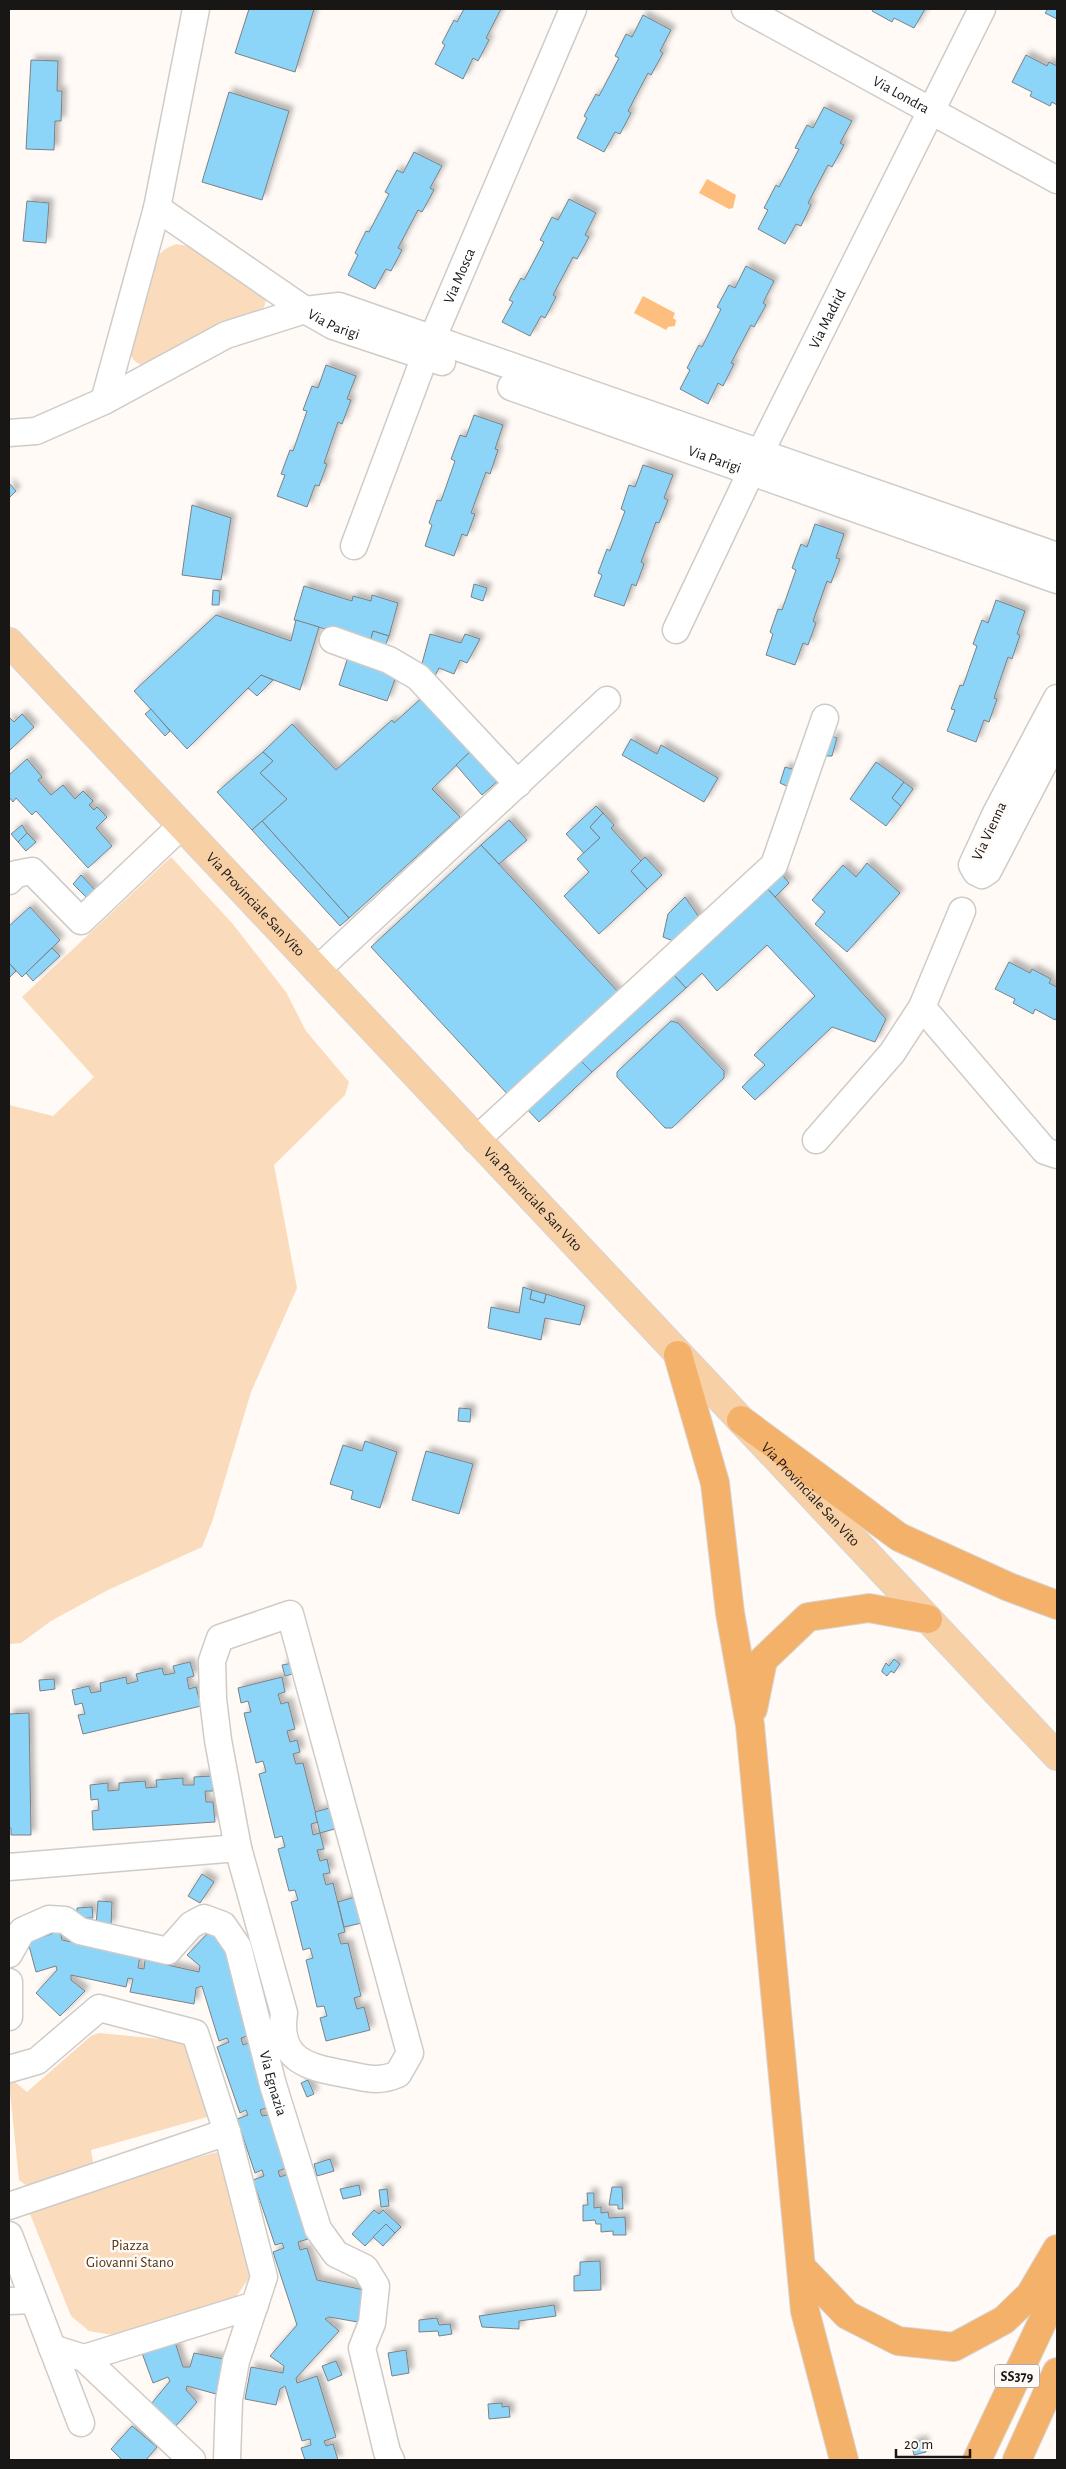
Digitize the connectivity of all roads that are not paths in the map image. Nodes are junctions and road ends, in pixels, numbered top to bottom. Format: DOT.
graph roads {
  1 [pos="196,9"];
  2 [pos="573,9"];
  3 [pos="745,9"];
  4 [pos="982,9"];
  5 [pos="930,112"];
  6 [pos="1057,180"];
  7 [pos="157,208"];
  8 [pos="305,310"];
  9 [pos="428,348"];
  10 [pos="104,401"];
  11 [pos="9,433"];
  12 [pos="756,462"];
  13 [pos="354,546"];
  14 [pos="1057,556"];
  15 [pos="1057,580"];
  16 [pos="676,630"];
  17 [pos="333,640"];
  18 [pos="9,642"];
  19 [pos="1057,698"];
  20 [pos="607,700"];
  21 [pos="825,718"];
  22 [pos="1057,738"];
  23 [pos="518,784"];
  24 [pos="181,826"];
  25 [pos="9,881"];
  26 [pos="962,911"];
  27 [pos="317,970"];
  28 [pos="922,1007"];
  29 [pos="476,1140"];
  30 [pos="816,1140"];
  31 [pos="1057,1155"];
  32 [pos="678,1355"];
  33 [pos="741,1420"];
  34 [pos="1057,1605"];
  35 [pos="928,1619"];
  36 [pos="750,1725"];
  37 [pos="1057,1756"];
  38 [pos="238,1848"];
  39 [pos="9,1867"];
  40 [pos="9,1954"];
  41 [pos="9,1982"];
  42 [pos="9,2017"];
  43 [pos="9,2069"];
  44 [pos="227,2132"];
  45 [pos="9,2206"];
  46 [pos="9,2235"];
  47 [pos="1057,2249"];
  48 [pos="803,2269"];
  49 [pos="1057,2291"];
  50 [pos="21,2300"];
  51 [pos="255,2306"];
  52 [pos="52,2348"];
  53 [pos="84,2358"];
  54 [pos="1053,2382"];
  55 [pos="80,2423"];
  56 [pos="192,2460"];
  57 [pos="227,2460"];
  58 [pos="392,2460"];
  59 [pos="844,2460"];
  60 [pos="977,2460"];
  61 [pos="1017,2460"];
  62 [pos="1036,2460"];
  1 -- 7 [label="street"];
  2 -- 9 [label="street, Via Mosca"];
  3 -- 5 [label="street, Via Londra"];
  4 -- 5 [label="street, Via Madrid"];
  5 -- 6 [label="street, Via Londra"];
  5 -- 12 [label="street, Via Madrid"];
  7 -- 8 [label="street, Via Parigi"];
  7 -- 10 [label="street"];
  8 -- 9 [label="street, Via Parigi"];
  8 -- 10 [label="street"];
  9 -- 12 [label="street, Via Parigi"];
  9 -- 13 [label="street, Via Mosca"];
  10 -- 11 [label="street"];
  12 -- 14 [label="street, Via Parigi"];
  12 -- 15 [label="street, Via Parigi"];
  12 -- 16 [label="street, Via Madrid"];
  17 -- 23 [label="street"];
  18 -- 24 [label="main road, Via Provinciale San Vito"];
  19 -- 22 [label="street, Via Vienna"];
  20 -- 23 [label="street"];
  21 -- 29 [label="street"];
  23 -- 27 [label="street"];
  24 -- 25 [label="street"];
  24 -- 27 [label="main road, Via Provinciale San Vito"];
  26 -- 28 [label="street"];
  27 -- 29 [label="main road, Via Provinciale San Vito"];
  28 -- 30 [label="street"];
  28 -- 31 [label="street"];
  29 -- 32 [label="main road, Via Provinciale San Vito"];
  32 -- 33 [label="main road, Via Provinciale San Vito"];
  32 -- 36 [label="highway"];
  33 -- 34 [label="highway"];
  33 -- 35 [label="main road, Via Provinciale San Vito"];
  35 -- 36 [label="highway"];
  35 -- 37 [label="main road, Via Provinciale San Vito"];
  36 -- 48 [label="highway"];
  38 -- 38 [label="street"];
  38 -- 39 [label="street"];
  40 -- 58 [label="street, Via Egnazia"];
  41 -- 42 [label="street"];
  43 -- 44 [label="street"];
  44 -- 45 [label="street"];
  44 -- 51 [label="street"];
  46 -- 50 [label="street"];
  47 -- 48 [label="highway"];
  48 -- 59 [label="highway"];
  49 -- 60 [label="highway, SS379"];
  50 -- 52 [label="street"];
  51 -- 53 [label="street"];
  51 -- 57 [label="street"];
  52 -- 53 [label="street"];
  52 -- 55 [label="street"];
  53 -- 56 [label="street"];
  54 -- 61 [label="highway, SS379"];
  54 -- 62 [label="highway"];
}
